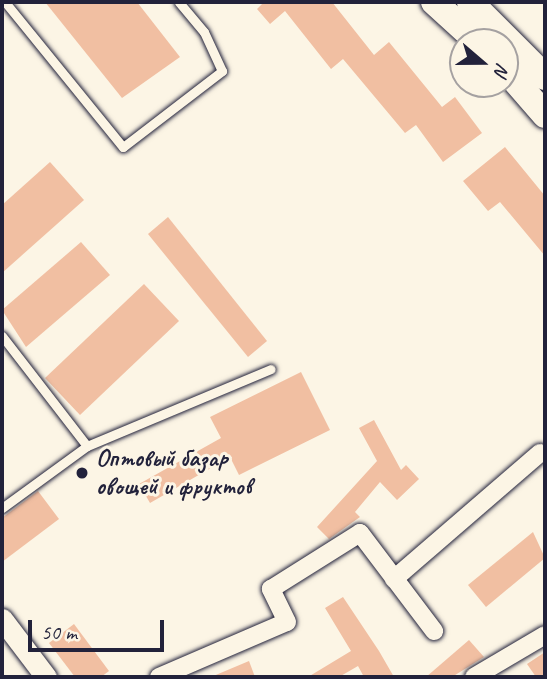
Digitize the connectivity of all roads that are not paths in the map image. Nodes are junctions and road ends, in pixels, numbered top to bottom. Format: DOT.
graph roads {
  1 [pos="5,2"];
  2 [pos="179,2"];
  3 [pos="434,2"];
  4 [pos="470,2"];
  5 [pos="463,28"];
  6 [pos="545,77"];
  7 [pos="519,85"];
  8 [pos="545,115"];
  9 [pos="2,336"];
  10 [pos="271,369"];
  11 [pos="87,446"];
  12 [pos="540,453"];
  13 [pos="2,508"];
  14 [pos="394,579"];
  15 [pos="2,618"];
  16 [pos="434,631"];
  17 [pos="545,635"];
  18 [pos="46,677"];
  19 [pos="159,677"];
  20 [pos="474,677"];
  1 -- 2 [label="lane"];
  3 -- 5 [label="main road"];
  4 -- 6 [label="main road"];
  7 -- 8 [label="main road"];
  9 -- 11 [label="lane"];
  10 -- 11 [label="lane"];
  11 -- 13 [label="lane"];
  12 -- 14 [label="street"];
  14 -- 16 [label="street"];
  14 -- 19 [label="street"];
  15 -- 18 [label="street"];
  17 -- 20 [label="street"];
}
